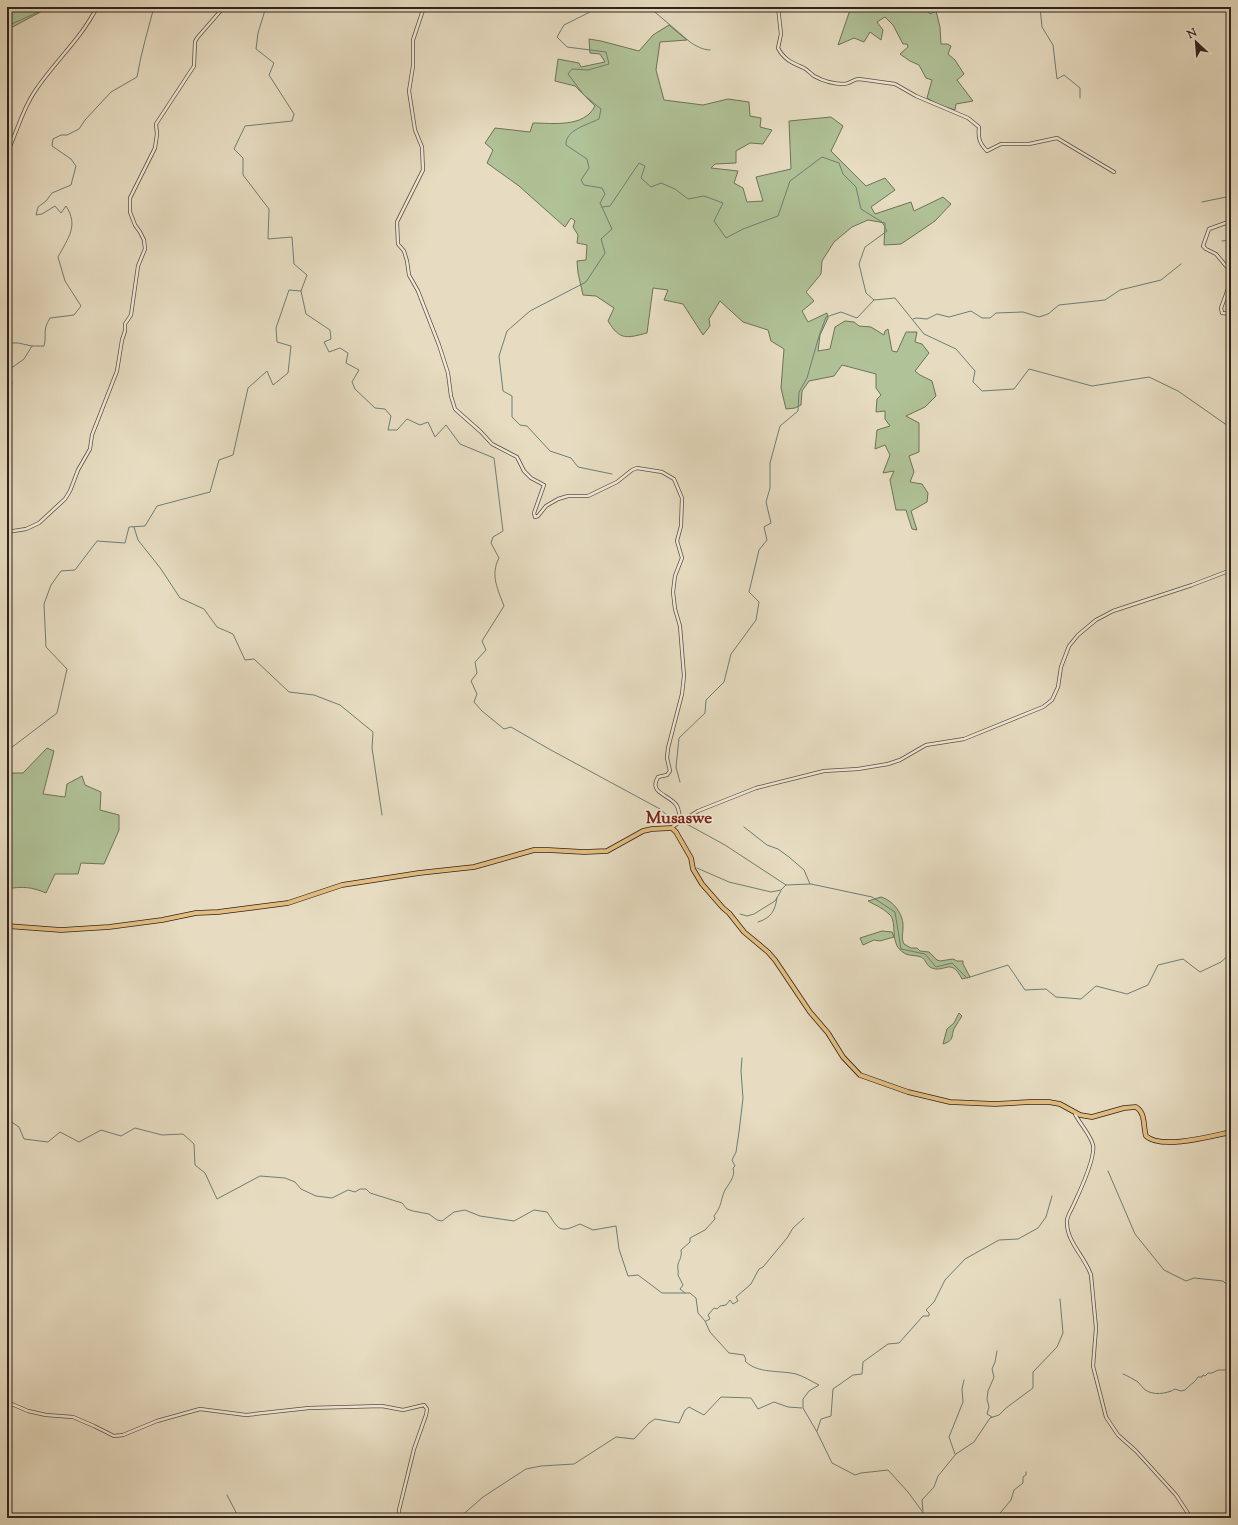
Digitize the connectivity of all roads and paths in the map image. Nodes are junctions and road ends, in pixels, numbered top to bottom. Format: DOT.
graph roads {
  1 [pos="97,7"];
  2 [pos="224,7"];
  3 [pos="424,7"];
  4 [pos="778,7"];
  5 [pos="7,153"];
  6 [pos="1114,172"];
  7 [pos="1231,221"];
  8 [pos="1231,272"];
  9 [pos="1231,314"];
  10 [pos="7,532"];
  11 [pos="1231,570"];
  12 [pos="683,821"];
  13 [pos="669,828"];
  14 [pos="7,926"];
  15 [pos="1075,1114"];
  16 [pos="1231,1132"];
  17 [pos="7,1402"];
  18 [pos="400,1518"];
  19 [pos="1191,1518"];
  1 -- 5 [label="street"];
  2 -- 10 [label="street"];
  3 -- 12 [label="street"];
  4 -- 6 [label="street"];
  7 -- 8 [label="street"];
  8 -- 9 [label="street"];
  11 -- 12 [label="street"];
  12 -- 13 [label="street"];
  13 -- 14 [label="main road"];
  13 -- 15 [label="main road"];
  15 -- 16 [label="main road"];
  15 -- 19 [label="street"];
  17 -- 18 [label="street"];
}
